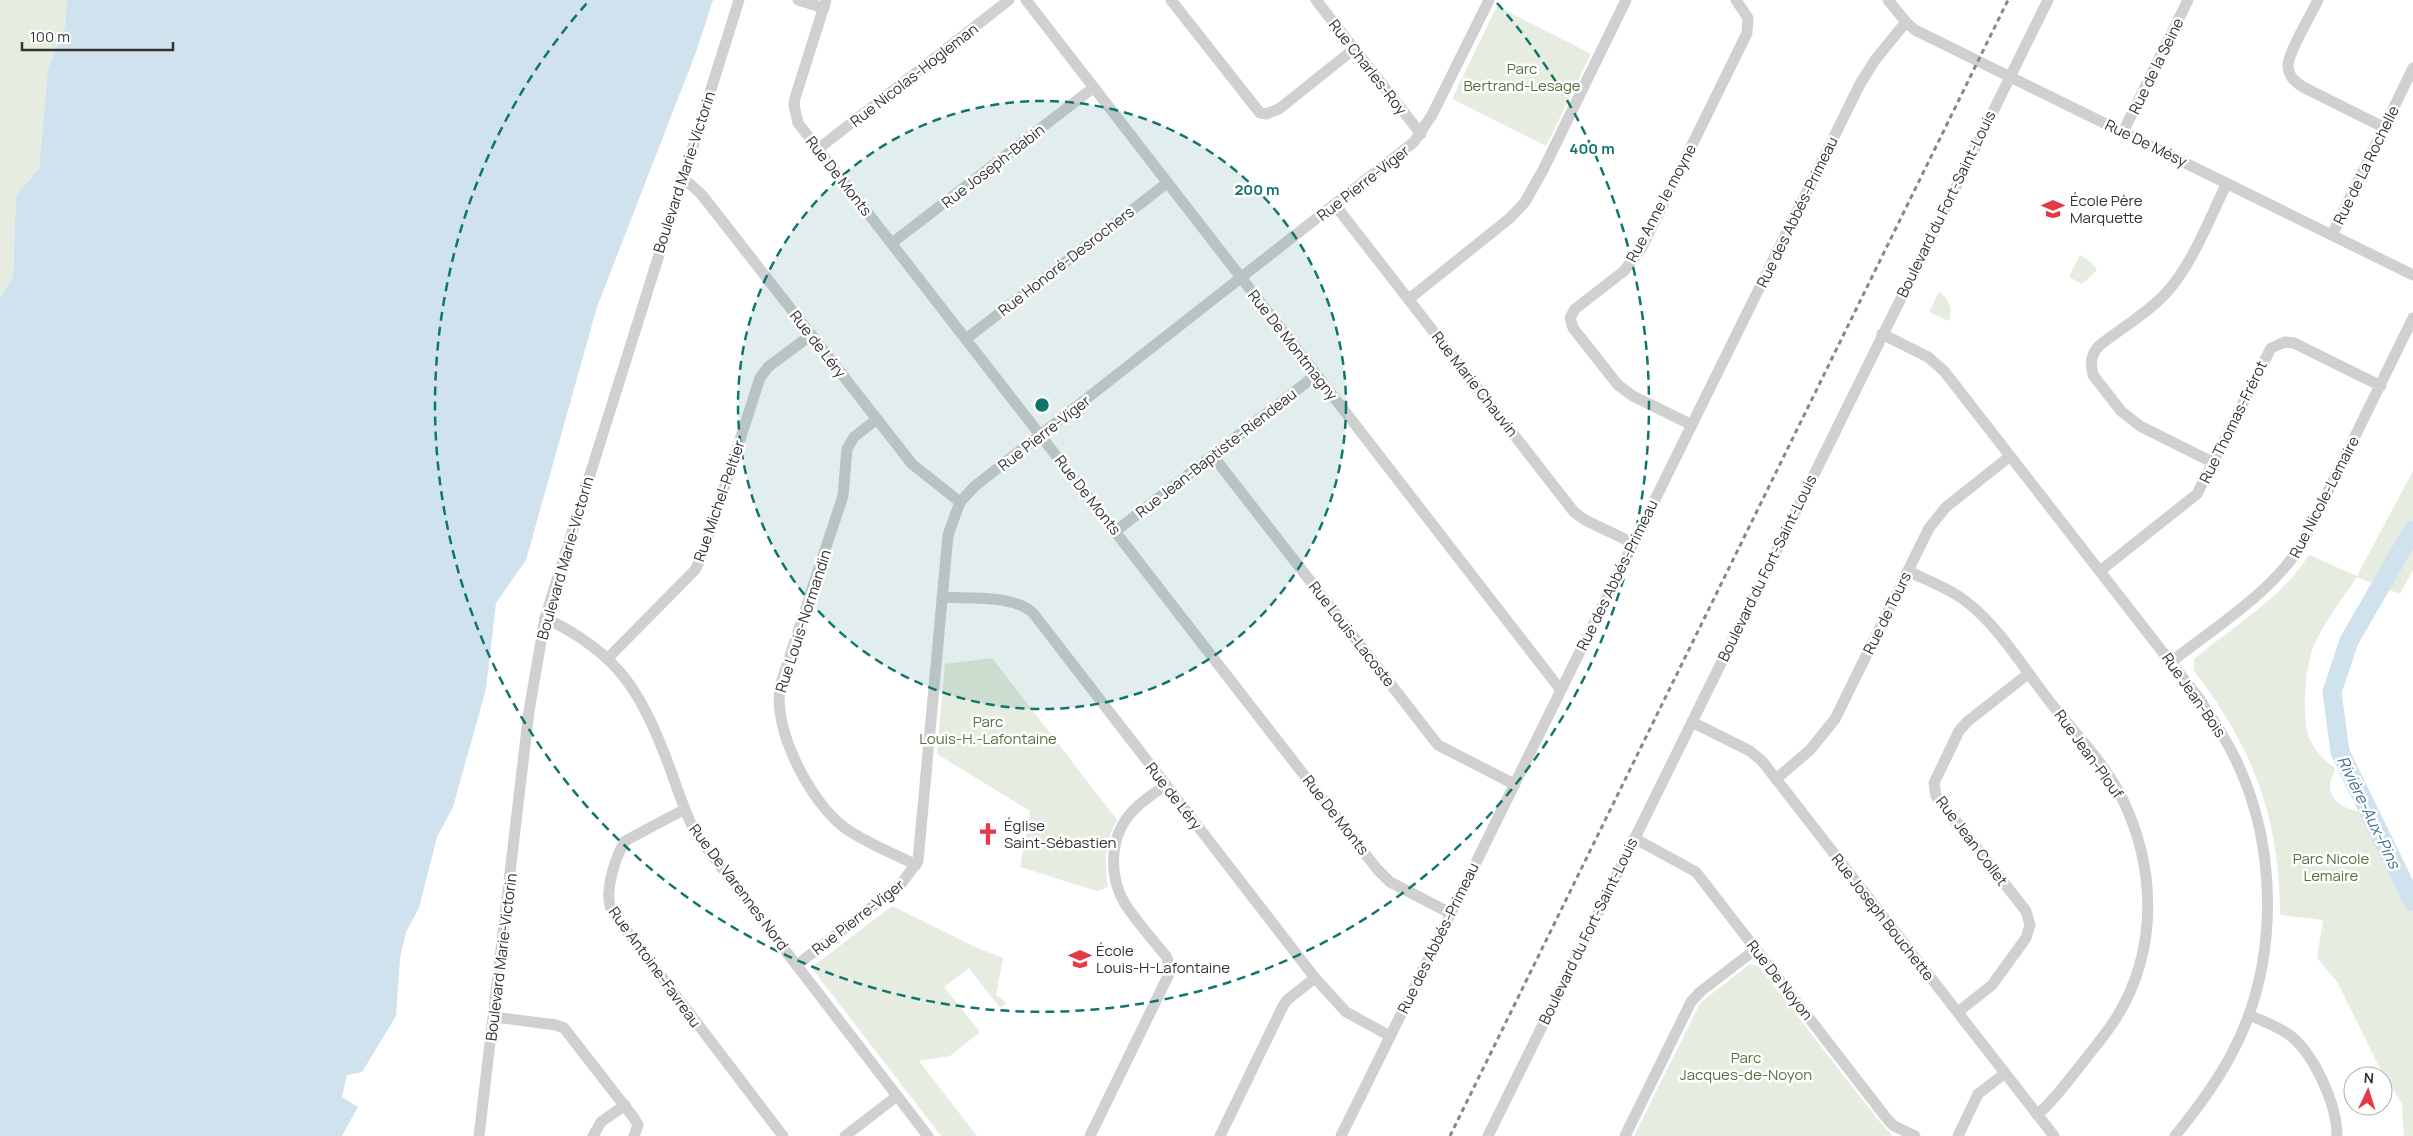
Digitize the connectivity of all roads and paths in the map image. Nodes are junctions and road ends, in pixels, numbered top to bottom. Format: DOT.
graph roads {
  1 [pos="738,0"];
  2 [pos="798,0"];
  3 [pos="1009,0"];
  4 [pos="1026,0"];
  5 [pos="1171,0"];
  6 [pos="1316,0"];
  7 [pos="1489,0"];
  8 [pos="1626,0"];
  9 [pos="1736,0"];
  10 [pos="1888,0"];
  11 [pos="2048,0"];
  12 [pos="2188,0"];
  13 [pos="2318,0"];
  14 [pos="825,4"];
  15 [pos="1906,22"];
  16 [pos="1354,49"];
  17 [pos="2413,68"];
  18 [pos="2009,76"];
  19 [pos="1093,88"];
  20 [pos="2384,128"];
  21 [pos="2123,132"];
  22 [pos="1421,134"];
  23 [pos="818,149"];
  24 [pos="682,180"];
  25 [pos="1167,183"];
  26 [pos="2227,183"];
  27 [pos="1336,205"];
  28 [pos="2332,235"];
  29 [pos="892,244"];
  30 [pos="2413,275"];
  31 [pos="1242,279"];
  32 [pos="1409,299"];
  33 [pos="2413,318"];
  34 [pos="811,334"];
  35 [pos="1882,334"];
  36 [pos="966,339"];
  37 [pos="1316,375"];
  38 [pos="2381,386"];
  39 [pos="877,419"];
  40 [pos="1692,425"];
  41 [pos="1040,436"];
  42 [pos="1213,456"];
  43 [pos="2009,457"];
  44 [pos="2214,463"];
  45 [pos="960,502"];
  46 [pos="1116,531"];
  47 [pos="1633,543"];
  48 [pos="1908,571"];
  49 [pos="2100,571"];
  50 [pos="942,598"];
  51 [pos="545,618"];
  52 [pos="608,658"];
  53 [pos="2171,662"];
  54 [pos="2028,674"];
  55 [pos="1560,689"];
  56 [pos="1692,722"];
  57 [pos="1776,779"];
  58 [pos="1514,784"];
  59 [pos="1166,785"];
  60 [pos="685,809"];
  61 [pos="1634,838"];
  62 [pos="916,865"];
  63 [pos="1450,913"];
  64 [pos="1756,949"];
  65 [pos="797,965"];
  66 [pos="1315,978"];
  67 [pos="1958,1012"];
  68 [pos="2249,1015"];
  69 [pos="494,1017"];
  70 [pos="1390,1036"];
  71 [pos="2004,1074"];
  72 [pos="897,1096"];
  73 [pos="624,1105"];
  74 [pos="2037,1115"];
  75 [pos="479,1136"];
  76 [pos="592,1136"];
  77 [pos="634,1136"];
  78 [pos="783,1136"];
  79 [pos="845,1136"];
  80 [pos="928,1136"];
  81 [pos="1090,1136"];
  82 [pos="1220,1136"];
  83 [pos="1341,1136"];
  84 [pos="1488,1136"];
  85 [pos="1625,1136"];
  86 [pos="1915,1136"];
  87 [pos="1958,1136"];
  88 [pos="2054,1136"];
  89 [pos="2175,1136"];
  90 [pos="2337,1136"];
  1 -- 24 [label="street, Boulevard Marie-Victorin"];
  2 -- 14 [label="street, Rue De Monts"];
  3 -- 23 [label="street, Rue Nicolas-Hogleman"];
  4 -- 19 [label="street, Rue De Montmagny"];
  5 -- 16 [label="street"];
  6 -- 16 [label="street, Rue Charles-Roy"];
  7 -- 22 [label="street, Rue Pierre-Viger"];
  8 -- 32 [label="street"];
  9 -- 40 [label="street, Rue Anne le moyne"];
  10 -- 15 [label="street, Rue De Mésy"];
  11 -- 18 [label="street, Boulevard du Fort-Saint-Louis"];
  12 -- 21 [label="street, Rue de la Seine"];
  13 -- 20 [label="street"];
  14 -- 23 [label="street, Rue De Monts"];
  15 -- 18 [label="street, Rue De Mésy"];
  15 -- 40 [label="street, Rue des Abbés-Primeau"];
  16 -- 22 [label="street, Rue Charles-Roy"];
  17 -- 20 [label="street, Rue de La Rochelle"];
  18 -- 21 [label="street, Rue De Mésy"];
  18 -- 35 [label="street, Boulevard du Fort-Saint-Louis"];
  19 -- 25 [label="street, Rue De Montmagny"];
  19 -- 29 [label="street, Rue Joseph-Babin"];
  20 -- 28 [label="street, Rue de La Rochelle"];
  21 -- 26 [label="street, Rue De Mésy"];
  22 -- 27 [label="street, Rue Pierre-Viger"];
  23 -- 29 [label="street, Rue De Monts"];
  24 -- 34 [label="street, Rue de Léry"];
  24 -- 51 [label="street, Boulevard Marie-Victorin"];
  25 -- 31 [label="street, Rue De Montmagny"];
  25 -- 36 [label="street, Rue Honoré-Desrochers"];
  26 -- 28 [label="street, Rue De Mésy"];
  26 -- 44 [label="street"];
  27 -- 31 [label="street, Rue Pierre-Viger"];
  27 -- 32 [label="street, Rue Marie Chauvin"];
  28 -- 30 [label="street, Rue De Mésy"];
  29 -- 36 [label="street, Rue De Monts"];
  31 -- 37 [label="street, Rue De Montmagny"];
  31 -- 41 [label="street, Rue Pierre-Viger"];
  32 -- 47 [label="street, Rue Marie Chauvin"];
  33 -- 38 [label="street, Rue Nicole-Lemaire"];
  34 -- 39 [label="street, Rue de Léry"];
  34 -- 52 [label="street, Rue Michel-Peltier"];
  35 -- 43 [label="street, Rue Jean-Bois"];
  35 -- 56 [label="street, Boulevard du Fort-Saint-Louis"];
  36 -- 41 [label="street, Rue De Monts"];
  37 -- 42 [label="street, Rue Jean-Baptiste-Riendeau"];
  37 -- 55 [label="street, Rue De Montmagny"];
  38 -- 44 [label="street, Rue Thomas-Frérot"];
  38 -- 53 [label="street, Rue Nicole-Lemaire"];
  39 -- 45 [label="street, Rue de Léry"];
  39 -- 62 [label="street, Rue Louis-Normandin"];
  40 -- 47 [label="street, Rue des Abbés-Primeau"];
  41 -- 45 [label="street, Rue Pierre-Viger"];
  41 -- 46 [label="street, Rue De Monts"];
  42 -- 46 [label="street, Rue Jean-Baptiste-Riendeau"];
  42 -- 58 [label="street, Rue Louis-Lacoste"];
  43 -- 48 [label="street, Rue de Tours"];
  43 -- 49 [label="street, Rue Jean-Bois"];
  44 -- 49 [label="street, Rue Thomas-Frérot"];
  45 -- 50 [label="street, Rue Pierre-Viger"];
  46 -- 63 [label="street, Rue De Monts"];
  47 -- 55 [label="street, Rue des Abbés-Primeau"];
  48 -- 54 [label="street, Rue Jean-Plouf"];
  48 -- 57 [label="street, Rue de Tours"];
  49 -- 53 [label="street, Rue Jean-Bois"];
  50 -- 59 [label="street, Rue de Léry"];
  50 -- 62 [label="street, Rue Pierre-Viger"];
  51 -- 52 [label="street, Rue De Varennes Nord"];
  51 -- 69 [label="street, Boulevard Marie-Victorin"];
  52 -- 60 [label="street, Rue De Varennes Nord"];
  53 -- 68 [label="street, Rue Jean-Bois"];
  54 -- 67 [label="street, Rue Jean Collet"];
  54 -- 74 [label="street, Rue Jean-Plouf"];
  55 -- 58 [label="street, Rue des Abbés-Primeau"];
  56 -- 57 [label="street, Rue Joseph Bouchette"];
  56 -- 61 [label="street, Boulevard du Fort-Saint-Louis"];
  57 -- 67 [label="street, Rue Joseph Bouchette"];
  58 -- 63 [label="street, Rue des Abbés-Primeau"];
  59 -- 66 [label="street, Rue de Léry"];
  59 -- 81 [label="street"];
  60 -- 65 [label="street, Rue De Varennes Nord"];
  60 -- 78 [label="street, Rue Antoine-Favreau"];
  61 -- 64 [label="street, Rue De Noyon"];
  61 -- 84 [label="street, Boulevard du Fort-Saint-Louis"];
  62 -- 65 [label="street, Rue Pierre-Viger"];
  63 -- 70 [label="street, Rue des Abbés-Primeau"];
  64 -- 85 [label="street"];
  64 -- 86 [label="street, Rue De Noyon"];
  65 -- 72 [label="street, Rue De Varennes Nord"];
  66 -- 70 [label="street, Rue de Léry"];
  66 -- 82 [label="street"];
  67 -- 71 [label="street, Rue Joseph Bouchette"];
  68 -- 89 [label="street, Rue Jean-Bois"];
  68 -- 90 [label="street"];
  69 -- 73 [label="street"];
  69 -- 75 [label="street, Boulevard Marie-Victorin"];
  70 -- 83 [label="street, Rue des Abbés-Primeau"];
  71 -- 74 [label="street, Rue Joseph Bouchette"];
  71 -- 87 [label="street"];
  72 -- 79 [label="street"];
  72 -- 80 [label="street, Rue De Varennes Nord"];
  73 -- 76 [label="street"];
  73 -- 77 [label="street"];
  74 -- 88 [label="street, Rue Joseph Bouchette"];
}
